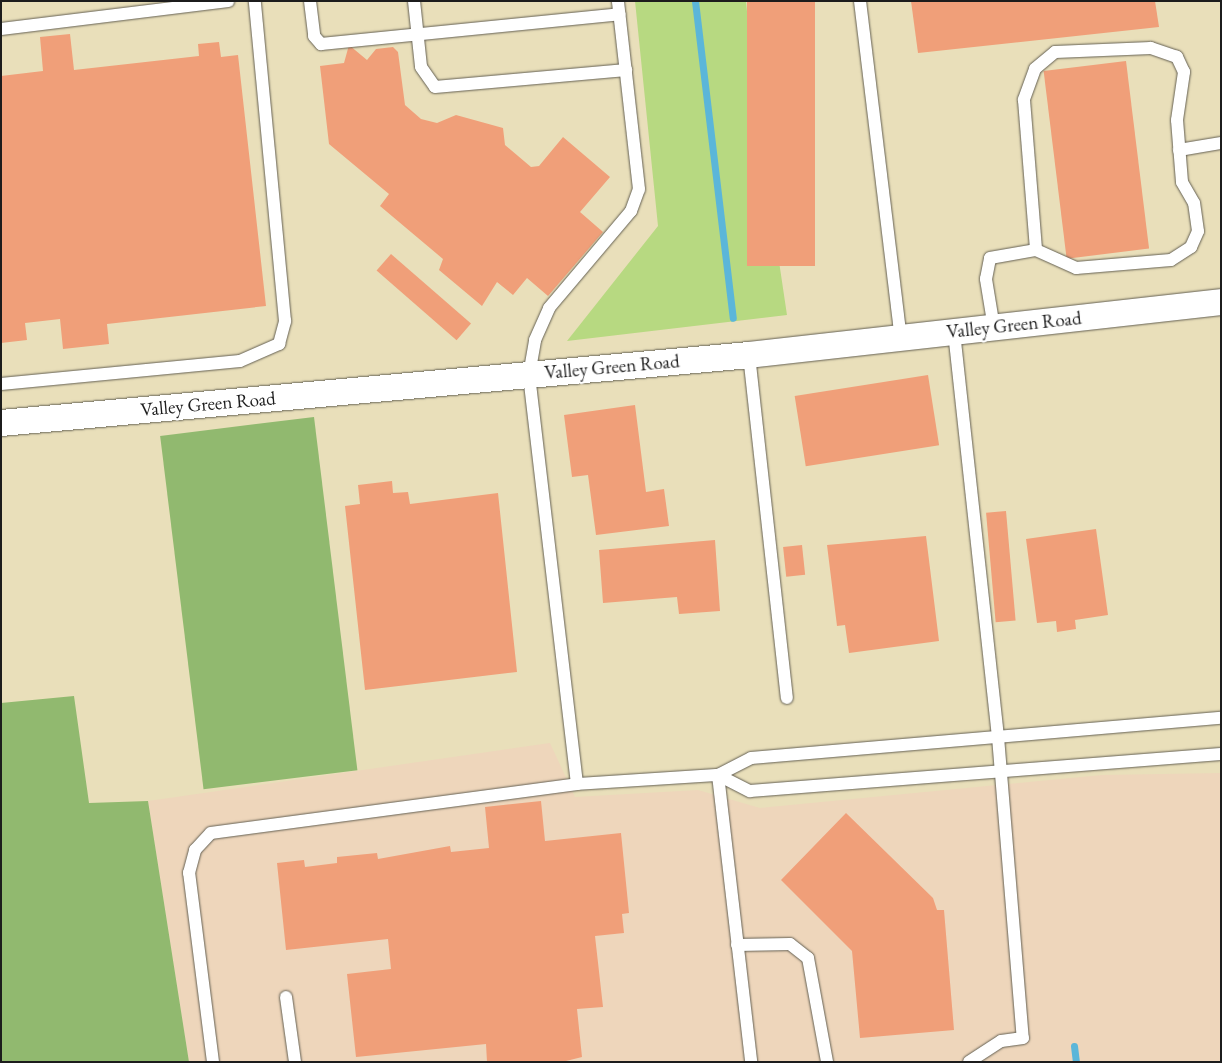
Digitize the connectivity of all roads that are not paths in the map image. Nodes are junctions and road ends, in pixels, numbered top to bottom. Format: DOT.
graph roads {
  1 [pos="228,1"];
  2 [pos="255,1"];
  3 [pos="310,1"];
  4 [pos="414,1"];
  5 [pos="860,1"];
  6 [pos="619,7"];
  7 [pos="1,29"];
  8 [pos="418,32"];
  9 [pos="626,70"];
  10 [pos="1221,143"];
  11 [pos="1179,150"];
  12 [pos="1036,250"];
  13 [pos="1221,302"];
  14 [pos="994,328"];
  15 [pos="954,332"];
  16 [pos="901,338"];
  17 [pos="749,355"];
  18 [pos="529,375"];
  19 [pos="1,384"];
  20 [pos="1,422"];
  21 [pos="787,698"];
  22 [pos="1221,718"];
  23 [pos="998,737"];
  24 [pos="1221,754"];
  25 [pos="1000,771"];
  26 [pos="718,775"];
  27 [pos="578,784"];
  28 [pos="737,945"];
  29 [pos="286,997"];
  30 [pos="213,1062"];
  31 [pos="295,1062"];
  32 [pos="751,1062"];
  33 [pos="827,1062"];
  34 [pos="969,1062"];
  1 -- 7 [label="lane"];
  2 -- 19 [label="lane"];
  3 -- 8 [label="lane"];
  4 -- 8 [label="lane"];
  5 -- 16 [label="lane"];
  6 -- 8 [label="lane"];
  6 -- 9 [label="lane"];
  8 -- 9 [label="lane"];
  9 -- 18 [label="lane"];
  10 -- 11 [label="lane"];
  11 -- 12 [label="lane"];
  11 -- 12 [label="lane"];
  12 -- 14 [label="lane"];
  13 -- 14 [label="street, Valley Green Road"];
  14 -- 15 [label="street, Valley Green Road"];
  15 -- 16 [label="street, Valley Green Road"];
  15 -- 23 [label="lane"];
  16 -- 17 [label="street, Valley Green Road"];
  17 -- 18 [label="street, Valley Green Road"];
  17 -- 21 [label="lane"];
  18 -- 20 [label="street, Valley Green Road"];
  18 -- 27 [label="lane"];
  22 -- 23 [label="lane"];
  23 -- 25 [label="lane"];
  23 -- 26 [label="lane"];
  24 -- 25 [label="lane"];
  25 -- 26 [label="lane"];
  25 -- 34 [label="lane"];
  26 -- 27 [label="lane"];
  26 -- 28 [label="lane"];
  27 -- 30 [label="lane"];
  28 -- 32 [label="lane"];
  28 -- 33 [label="lane"];
  29 -- 31 [label="lane"];
}
